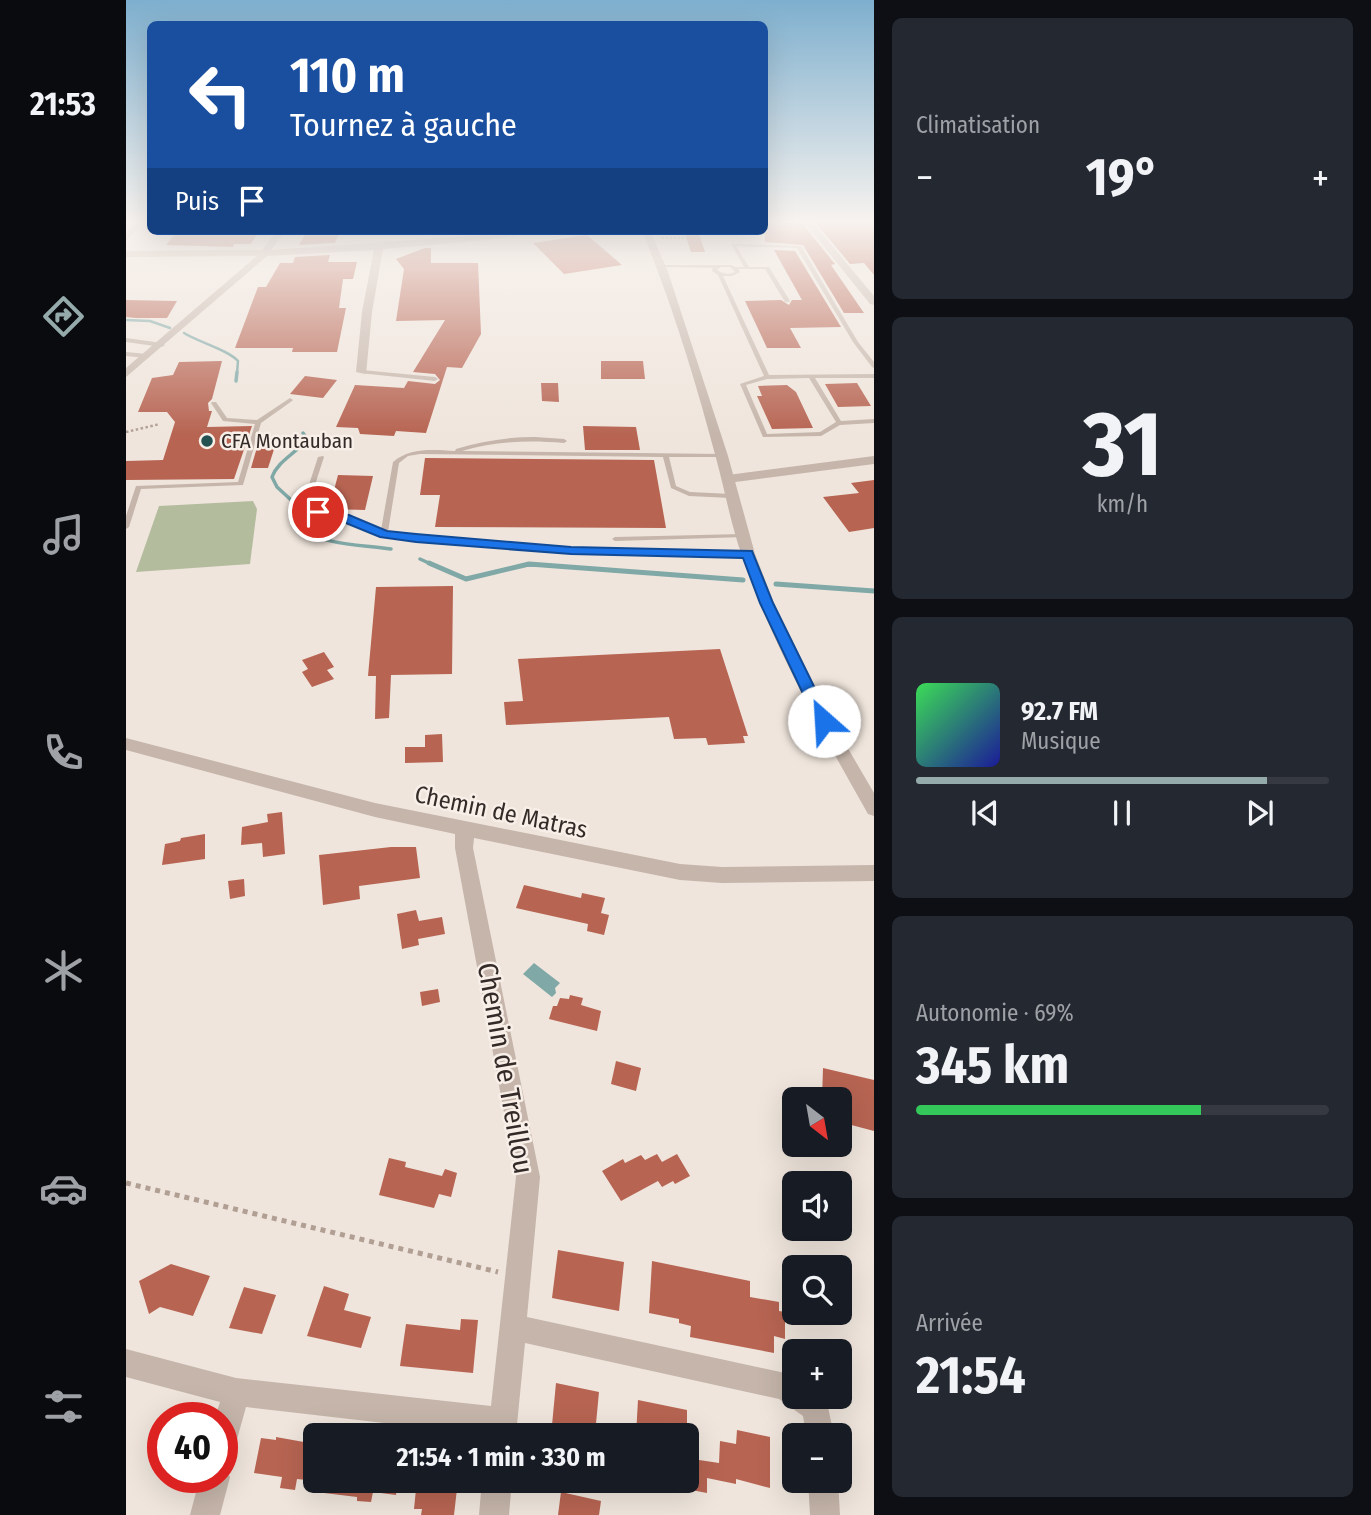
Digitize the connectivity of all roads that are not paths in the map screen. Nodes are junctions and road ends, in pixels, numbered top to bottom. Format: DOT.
graph roads {
  1 [pos="220,294"];
  2 [pos="370,294"];
  3 [pos="670,294"];
  4 [pos="728,294"];
  5 [pos="782,294"];
  6 [pos="827,294"];
  7 [pos="787,302"];
  8 [pos="126,340"];
  9 [pos="162,345"];
  10 [pos="126,354"];
  11 [pos="147,356"];
  12 [pos="874,366"];
  13 [pos="362,372"];
  14 [pos="126,374"];
  15 [pos="874,376"];
  16 [pos="767,377"];
  17 [pos="811,377"];
  18 [pos="435,379"];
  19 [pos="290,400"];
  20 [pos="214,403"];
  21 [pos="874,421"];
  22 [pos="258,422"];
  23 [pos="839,423"];
  24 [pos="524,438"];
  25 [pos="487,441"];
  26 [pos="564,441"];
  27 [pos="449,453"];
  28 [pos="498,454"];
  29 [pos="539,454"];
  30 [pos="666,456"];
  31 [pos="722,456"];
  32 [pos="321,457"];
  33 [pos="874,460"];
  34 [pos="727,479"];
  35 [pos="731,496"];
  36 [pos="126,527"];
  37 [pos="384,534"];
  38 [pos="743,536"];
  39 [pos="615,539"];
  40 [pos="748,554"];
  41 [pos="126,744"];
  42 [pos="874,809"];
  43 [pos="465,829"];
  44 [pos="874,873"];
  45 [pos="512,1327"];
  46 [pos="126,1363"];
  47 [pos="782,1386"];
  48 [pos="236,1392"];
  49 [pos="233,1402"];
  50 [pos="465,1423"];
  51 [pos="502,1423"];
  52 [pos="211,1493"];
  53 [pos="497,1493"];
  54 [pos="824,1493"];
  55 [pos="205,1515"];
  56 [pos="494,1515"];
  57 [pos="825,1515"];
  1 -- 9 [label="street"];
  2 -- 13 [label="street"];
  3 -- 31 [label="street"];
  4 -- 16 [label="lane"];
  5 -- 7 [label="lane"];
  6 -- 12 [label="lane"];
  8 -- 9 [label="lane"];
  9 -- 11 [label="street"];
  10 -- 11 [label="lane"];
  11 -- 14 [label="street"];
  13 -- 18 [label="lane"];
  15 -- 17 [label="lane"];
  16 -- 17 [label="lane"];
  16 -- 23 [label="lane"];
  17 -- 23 [label="lane"];
  19 -- 22 [label="lane"];
  20 -- 22 [label="lane"];
  21 -- 23 [label="lane"];
  22 -- 36 [label="lane"];
  24 -- 25 [label="lane"];
  24 -- 26 [label="lane"];
  24 -- 29 [label="lane"];
  25 -- 27 [label="lane"];
  25 -- 28 [label="lane"];
  27 -- 28 [label="lane"];
  27 -- 37 [label="lane"];
  28 -- 29 [label="lane"];
  29 -- 30 [label="lane"];
  30 -- 31 [label="lane"];
  30 -- 35 [label="lane"];
  31 -- 34 [label="street"];
  32 -- 37 [label="lane"];
  33 -- 34 [label="street"];
  34 -- 35 [label="street"];
  35 -- 38 [label="street"];
  37 -- 40 [label="lane"];
  38 -- 39 [label="lane"];
  38 -- 40 [label="street"];
  40 -- 42 [label="street"];
  41 -- 43 [label="street, Chemin de Matras"];
  43 -- 44 [label="street, Chemin de Matras"];
  43 -- 45 [label="street, Chemin de Treillou"];
  45 -- 47 [label="street"];
  45 -- 51 [label="street, Chemin de Treillou"];
  46 -- 48 [label="street"];
  48 -- 49 [label="street"];
  48 -- 50 [label="street"];
  52 -- 55 [label="street"];
  53 -- 56 [label="street"];
  54 -- 57 [label="street"];
}
